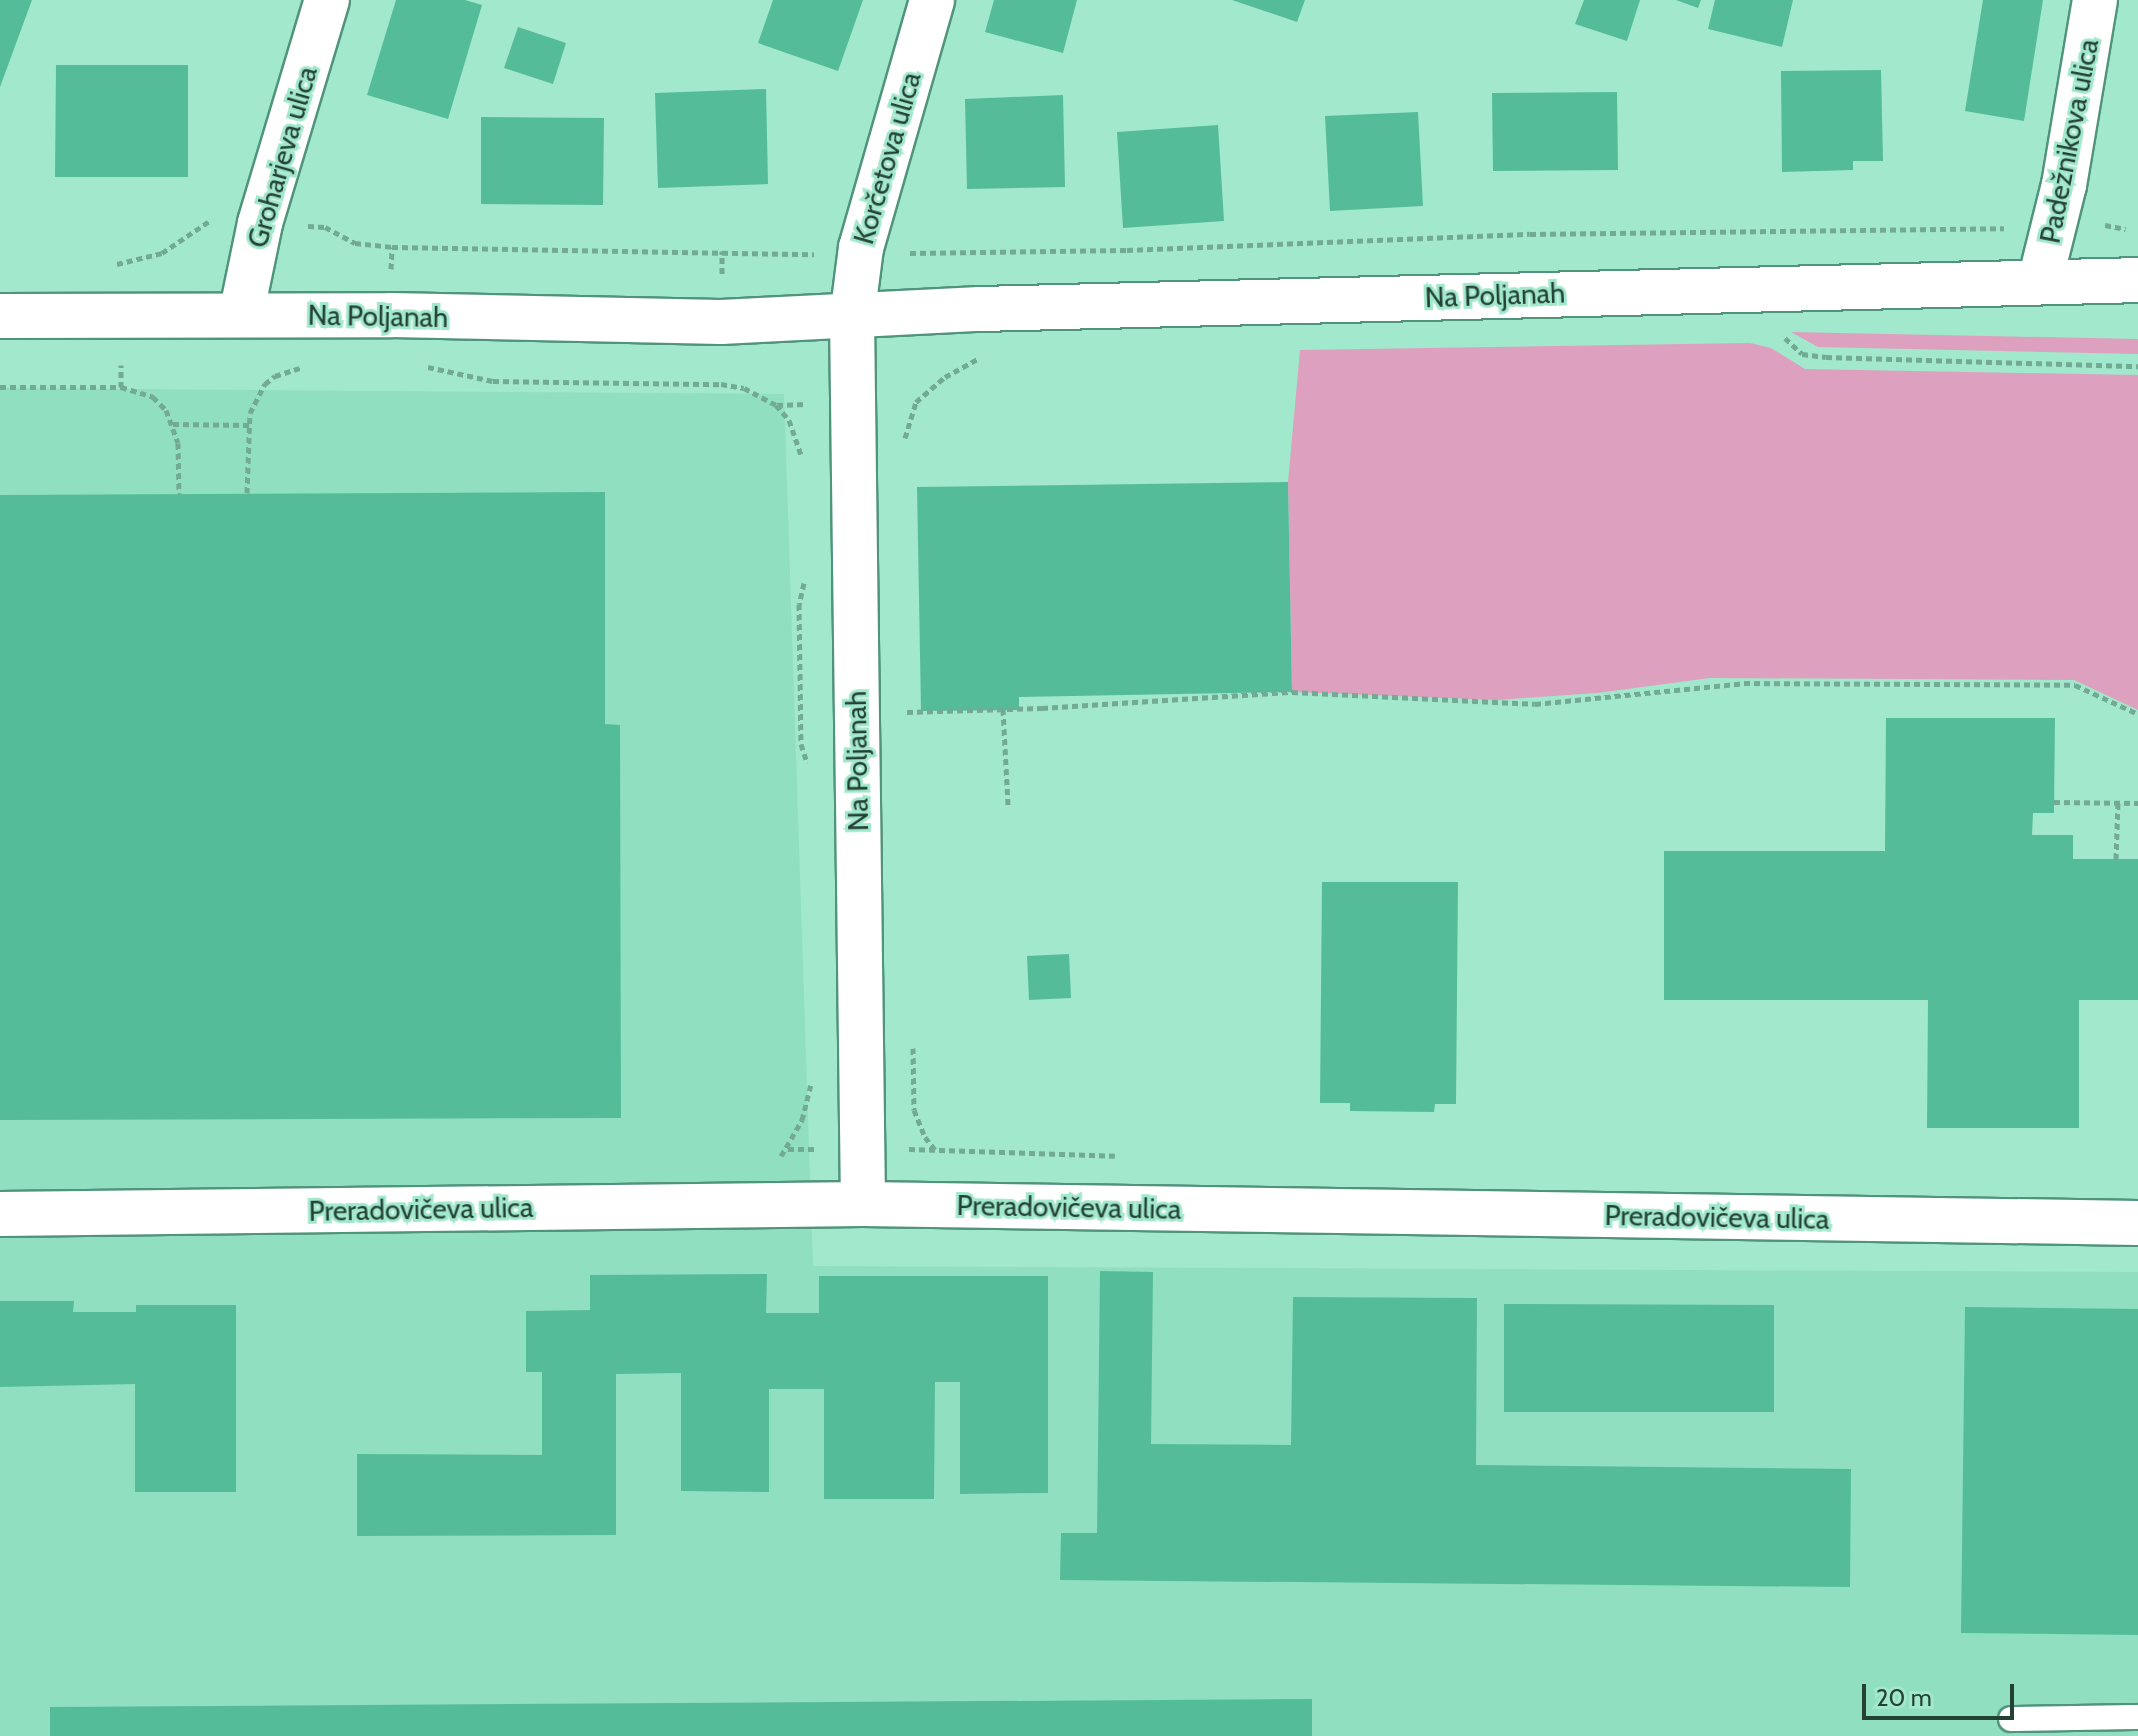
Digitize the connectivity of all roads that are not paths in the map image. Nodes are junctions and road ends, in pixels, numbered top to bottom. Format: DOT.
graph roads {
  1 [pos="327,0"];
  2 [pos="932,0"];
  3 [pos="2095,0"];
  4 [pos="2138,280"];
  5 [pos="2040,281"];
  6 [pos="241,315"];
  7 [pos="0,316"];
  8 [pos="852,318"];
  9 [pos="863,1204"];
  10 [pos="0,1214"];
  11 [pos="2138,1223"];
  12 [pos="2138,1717"];
  13 [pos="2011,1719"];
  1 -- 6 [label="street, Groharjeva ulica"];
  2 -- 8 [label="street, Korčetova ulica"];
  3 -- 5 [label="street, Padežnikova ulica"];
  4 -- 5 [label="street, Na Poljanah"];
  5 -- 8 [label="street, Na Poljanah"];
  6 -- 7 [label="street, Na Poljanah"];
  6 -- 8 [label="street, Na Poljanah"];
  8 -- 9 [label="street, Na Poljanah"];
  9 -- 10 [label="street, Preradovičeva ulica"];
  9 -- 11 [label="street, Preradovičeva ulica"];
  12 -- 13 [label="lane"];
}
